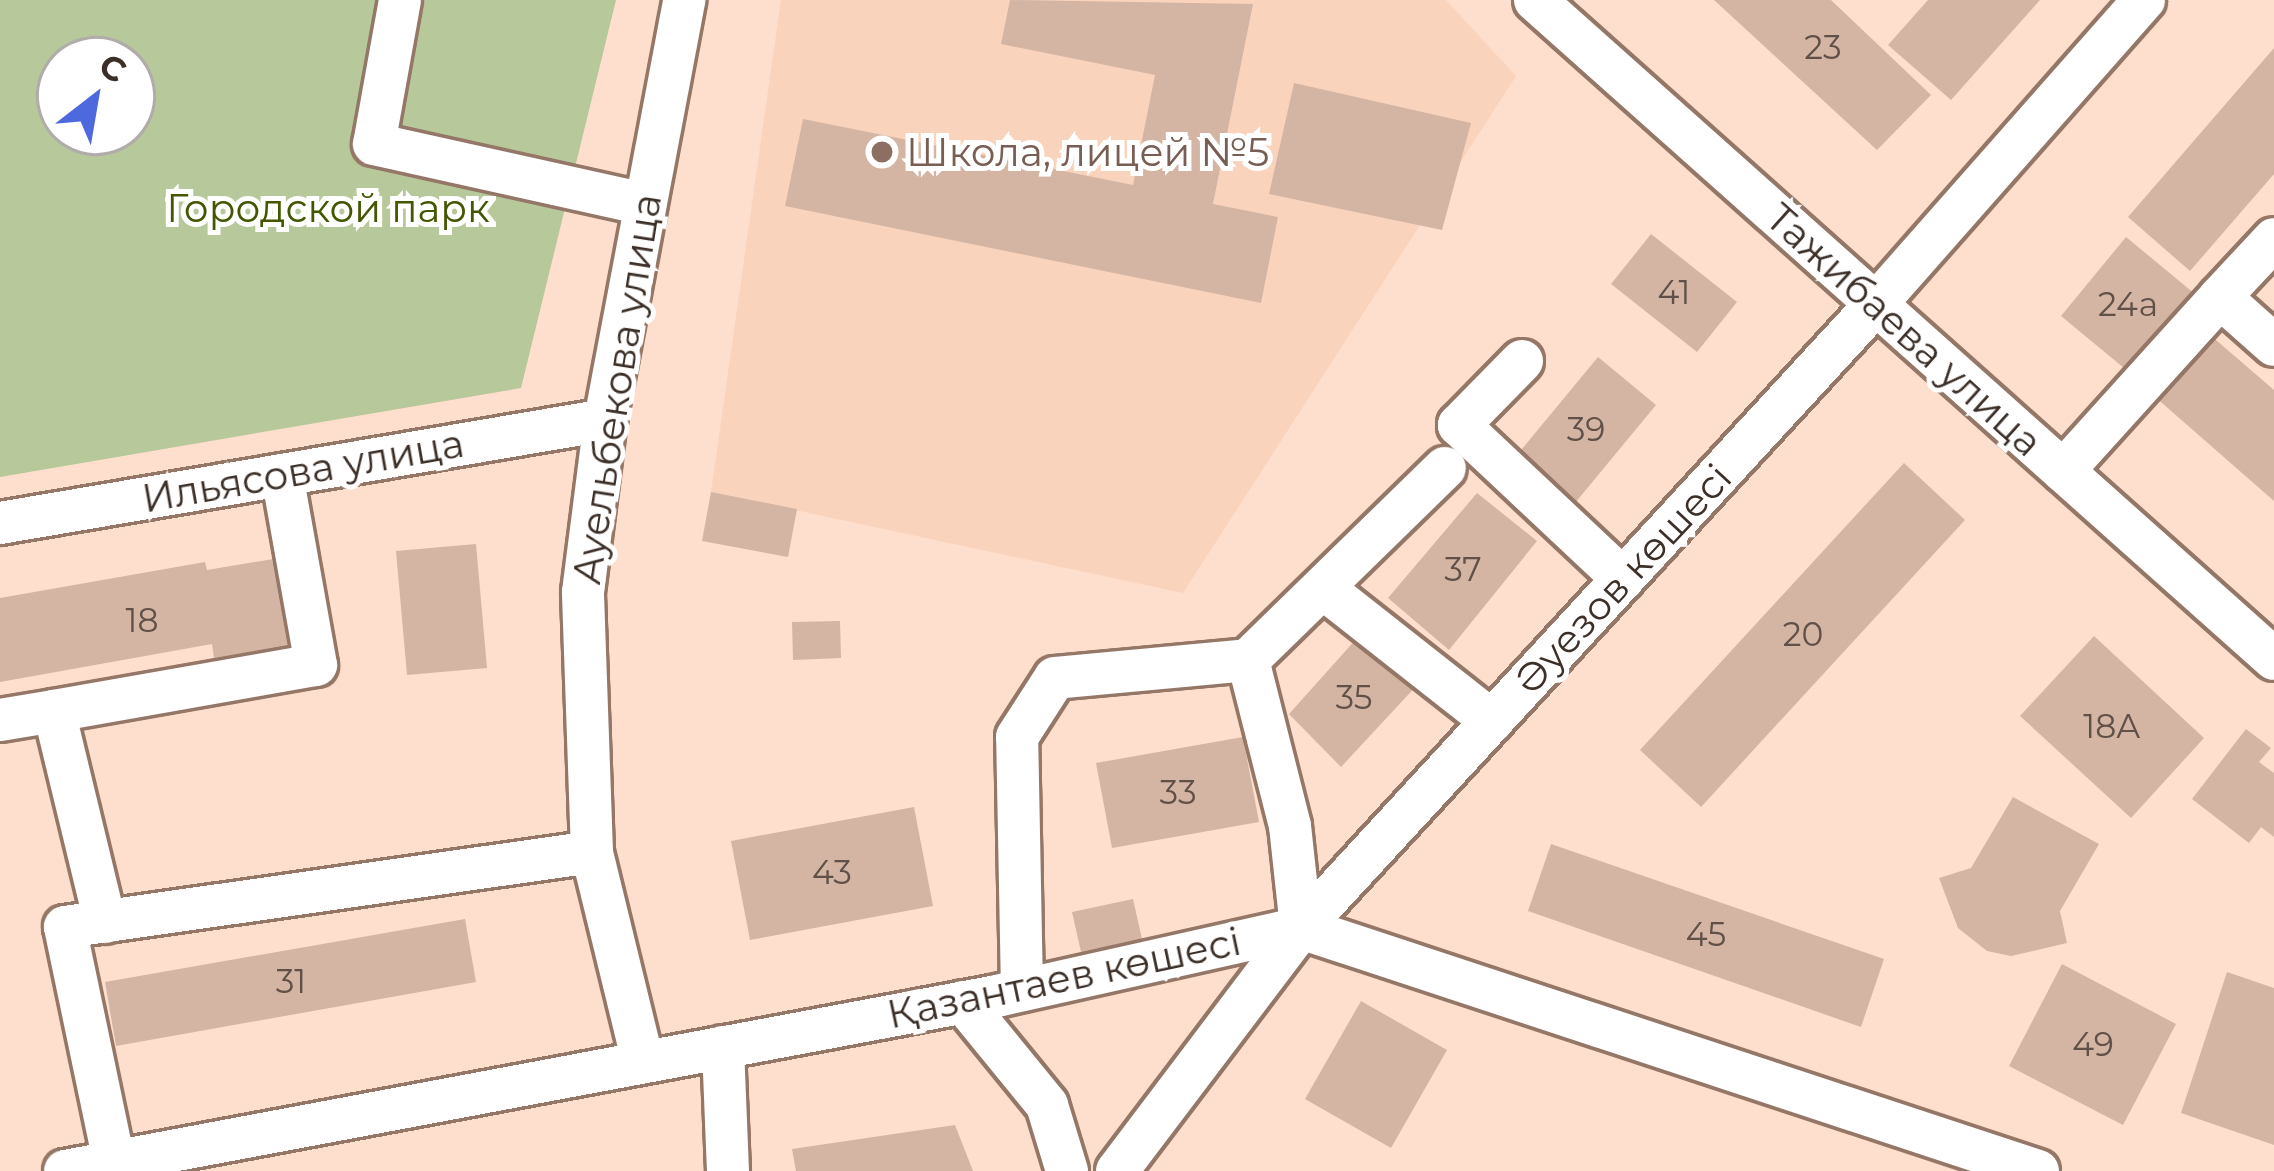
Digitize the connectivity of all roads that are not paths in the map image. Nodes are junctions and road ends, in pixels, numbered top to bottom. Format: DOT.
graph roads {
  1 [pos="400,0"];
  2 [pos="684,0"];
  3 [pos="1535,0"];
  4 [pos="2126,6"];
  5 [pos="646,204"];
  6 [pos="2274,239"];
  7 [pos="2220,296"];
  8 [pos="1876,305"];
  9 [pos="2274,345"];
  10 [pos="1522,361"];
  11 [pos="605,420"];
  12 [pos="1445,468"];
  13 [pos="2062,471"];
  14 [pos="282,475"];
  15 [pos="0,523"];
  16 [pos="1623,579"];
  17 [pos="1323,588"];
  18 [pos="2274,659"];
  19 [pos="1249,661"];
  20 [pos="55,711"];
  21 [pos="0,720"];
  22 [pos="1492,721"];
  23 [pos="592,852"];
  24 [pos="104,922"];
  25 [pos="1301,928"];
  26 [pos="1022,990"];
  27 [pos="963,1002"];
  28 [pos="723,1047"];
  29 [pos="643,1062"];
  30 [pos="115,1166"];
  31 [pos="65,1171"];
  32 [pos="728,1171"];
  33 [pos="1067,1171"];
  34 [pos="1117,1171"];
  35 [pos="2038,1171"];
  1 -- 5 [label="street"];
  2 -- 5 [label="street, Ауельбекова улица"];
  3 -- 8 [label="street, Тажибаева улица"];
  4 -- 8 [label="street, Әуезов көшесі"];
  5 -- 11 [label="street, Ауельбекова улица"];
  6 -- 7 [label="street"];
  7 -- 9 [label="street"];
  7 -- 13 [label="street"];
  8 -- 13 [label="street, Тажибаева улица"];
  8 -- 16 [label="street, Әуезов көшесі"];
  10 -- 16 [label="street"];
  11 -- 14 [label="street, Ильясова улица"];
  11 -- 23 [label="street, Ауельбекова улица"];
  12 -- 17 [label="street"];
  13 -- 18 [label="street, Тажибаева улица"];
  14 -- 15 [label="street, Ильясова улица"];
  14 -- 20 [label="street"];
  16 -- 22 [label="street, Әуезов көшесі"];
  17 -- 19 [label="street"];
  17 -- 22 [label="street"];
  19 -- 25 [label="street"];
  19 -- 26 [label="street"];
  20 -- 21 [label="street"];
  20 -- 24 [label="street"];
  22 -- 25 [label="street, Әуезов көшесі"];
  23 -- 24 [label="street"];
  23 -- 29 [label="street, Ауельбекова улица"];
  24 -- 30 [label="street"];
  25 -- 26 [label="street, Қазантаев көшесі"];
  25 -- 34 [label="street, Әуезов көшесі"];
  25 -- 35 [label="street"];
  26 -- 27 [label="street, Қазантаев көшесі"];
  27 -- 28 [label="street, Қазантаев көшесі"];
  27 -- 33 [label="street"];
  28 -- 29 [label="street, Қазантаев көшесі"];
  28 -- 32 [label="street"];
  29 -- 30 [label="street, Қазантаев көшесі"];
  30 -- 31 [label="street, Қазантаев көшесі"];
}
